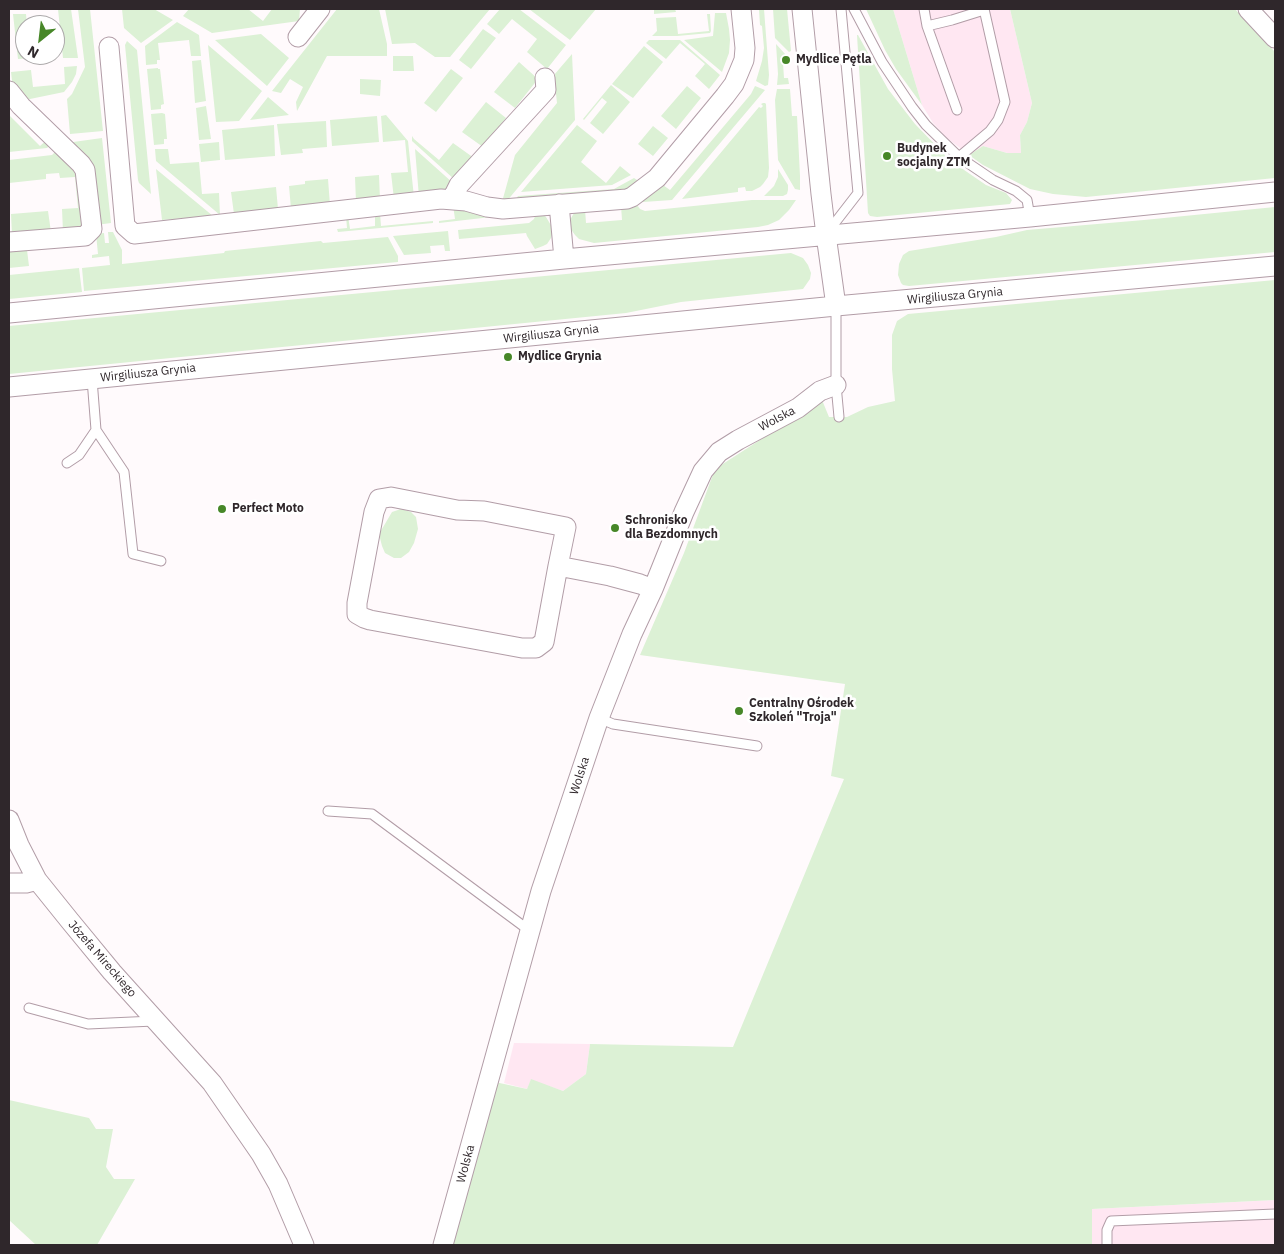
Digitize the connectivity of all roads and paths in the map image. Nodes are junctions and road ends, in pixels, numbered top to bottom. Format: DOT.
graph roads {
  1 [pos="320,9"];
  2 [pos="741,9"];
  3 [pos="802,9"];
  4 [pos="841,9"];
  5 [pos="854,9"];
  6 [pos="924,9"];
  7 [pos="984,9"];
  8 [pos="1248,9"];
  9 [pos="927,26"];
  10 [pos="298,36"];
  11 [pos="1275,38"];
  12 [pos="109,47"];
  13 [pos="545,78"];
  14 [pos="9,91"];
  15 [pos="957,110"];
  16 [pos="960,157"];
  17 [pos="1275,192"];
  18 [pos="454,199"];
  19 [pos="559,204"];
  20 [pos="1030,217"];
  21 [pos="826,235"];
  22 [pos="9,242"];
  23 [pos="564,259"];
  24 [pos="1275,266"];
  25 [pos="836,306"];
  26 [pos="9,313"];
  27 [pos="92,379"];
  28 [pos="836,385"];
  29 [pos="9,387"];
  30 [pos="839,417"];
  31 [pos="96,430"];
  32 [pos="67,463"];
  33 [pos="161,561"];
  34 [pos="558,566"];
  35 [pos="653,589"];
  36 [pos="599,718"];
  37 [pos="757,746"];
  38 [pos="328,811"];
  39 [pos="9,820"];
  40 [pos="37,880"];
  41 [pos="9,883"];
  42 [pos="530,932"];
  43 [pos="29,1008"];
  44 [pos="156,1021"];
  45 [pos="1275,1214"];
  46 [pos="304,1245"];
  47 [pos="443,1245"];
  48 [pos="1107,1245"];
  1 -- 10 [label="street"];
  2 -- 19 [label="street"];
  3 -- 21 [label="street"];
  4 -- 21 [label="lane"];
  5 -- 16 [label="lane"];
  6 -- 9 [label="lane"];
  7 -- 9 [label="lane"];
  7 -- 16 [label="lane"];
  8 -- 11 [label="street"];
  9 -- 15 [label="lane"];
  12 -- 18 [label="street"];
  13 -- 18 [label="street"];
  14 -- 22 [label="street"];
  16 -- 20 [label="lane"];
  17 -- 20 [label="street"];
  18 -- 19 [label="street"];
  19 -- 23 [label="street"];
  20 -- 21 [label="street"];
  21 -- 23 [label="street"];
  21 -- 25 [label="street"];
  23 -- 26 [label="street"];
  24 -- 25 [label="street, Wirgiliusza Grynia"];
  25 -- 27 [label="street, Wirgiliusza Grynia"];
  25 -- 28 [label="lane"];
  27 -- 29 [label="street, Wirgiliusza Grynia"];
  27 -- 31 [label="lane"];
  28 -- 30 [label="lane"];
  28 -- 35 [label="street, Wolska"];
  31 -- 32 [label="lane"];
  31 -- 33 [label="lane"];
  34 -- 34 [label="street"];
  34 -- 35 [label="street"];
  35 -- 36 [label="street, Wolska"];
  36 -- 37 [label="lane"];
  36 -- 42 [label="street, Wolska"];
  38 -- 42 [label="lane"];
  39 -- 40 [label="street"];
  40 -- 41 [label="street"];
  40 -- 44 [label="street, Józefa Mireckiego"];
  42 -- 47 [label="street, Wolska"];
  43 -- 44 [label="lane"];
  44 -- 46 [label="street, Józefa Mireckiego"];
  45 -- 48 [label="lane"];
}
